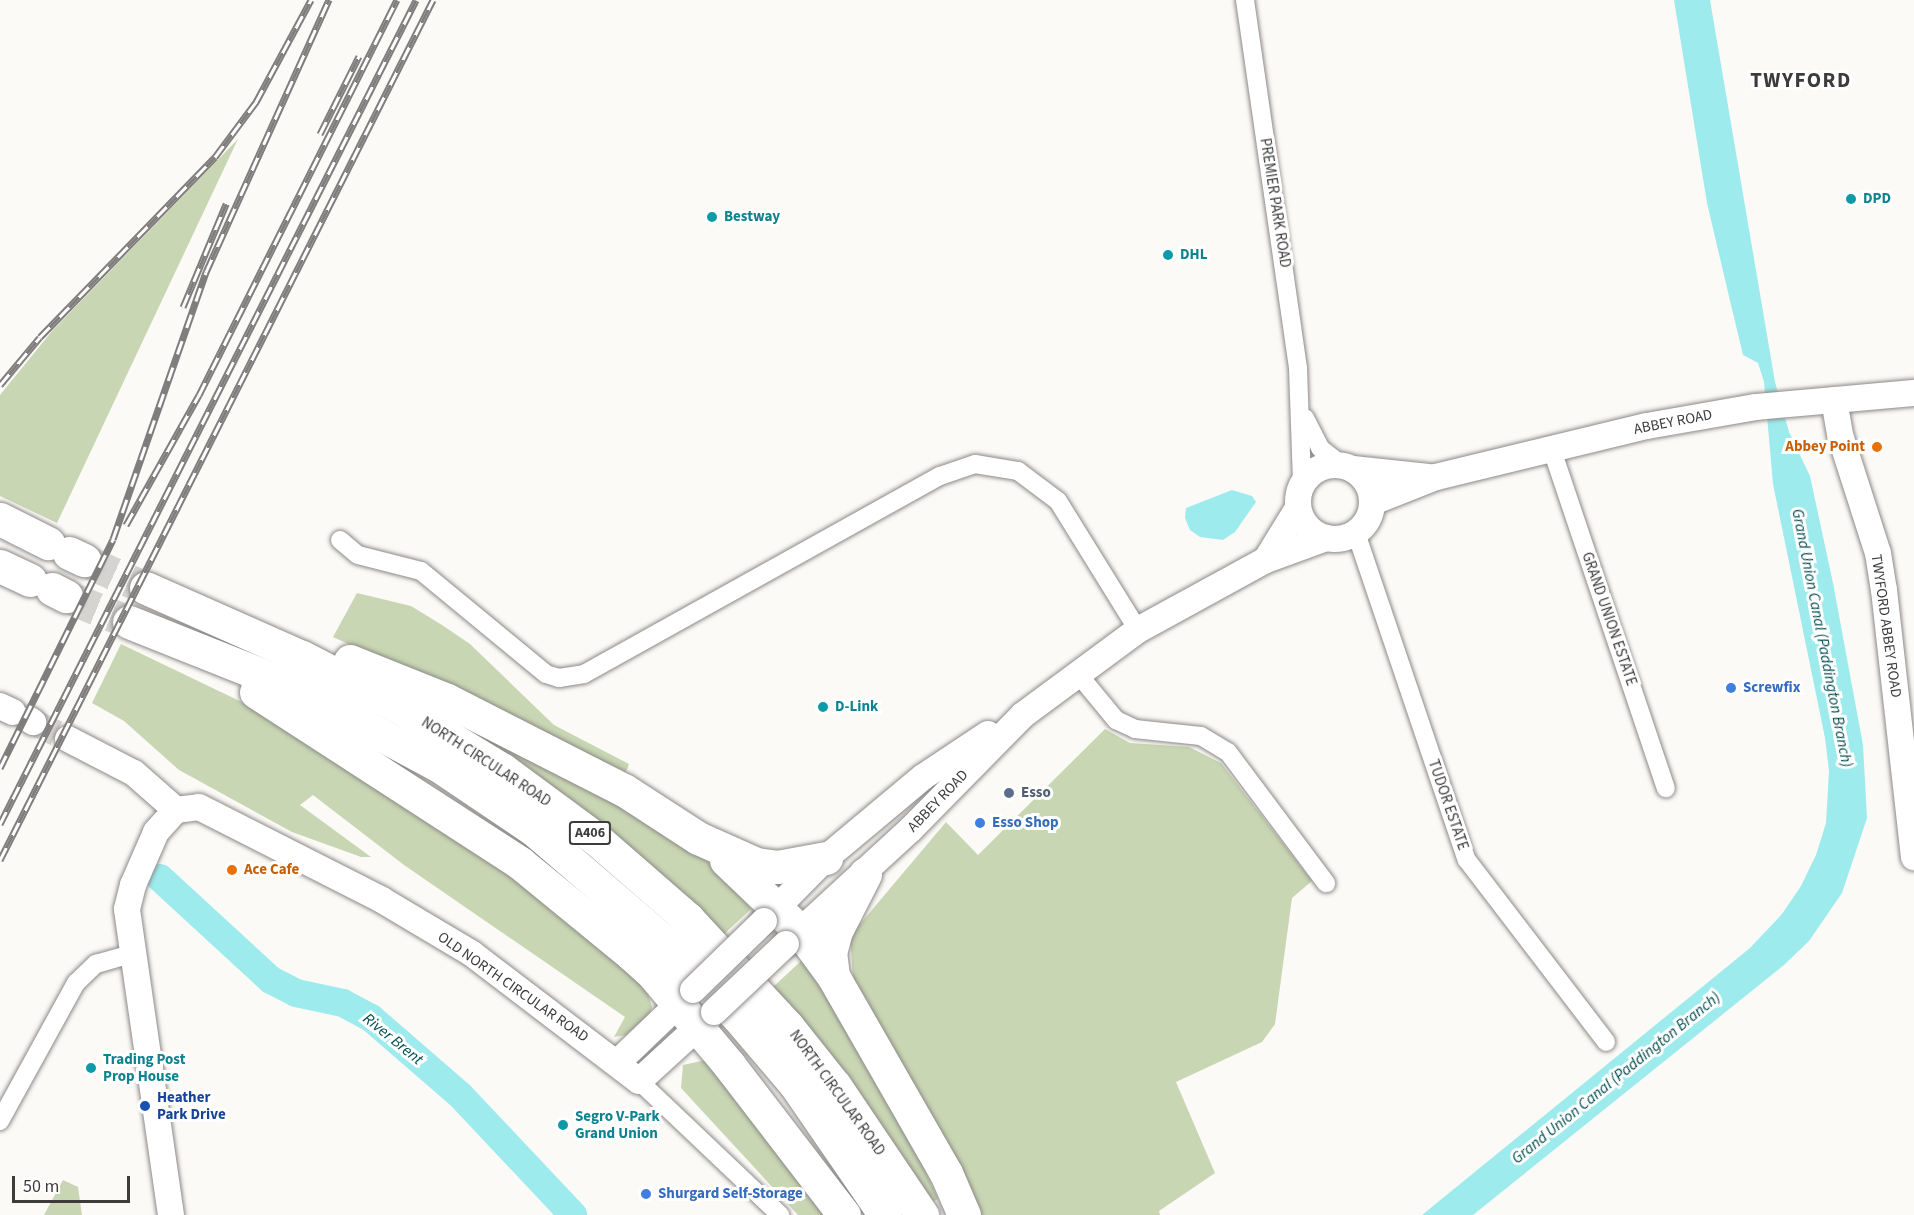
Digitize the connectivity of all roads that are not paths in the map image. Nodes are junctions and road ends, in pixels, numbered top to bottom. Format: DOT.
graph roads {
  1 [pos="1245,0"];
  2 [pos="1914,393"];
  3 [pos="1834,400"];
  4 [pos="1301,407"];
  5 [pos="1552,450"];
  6 [pos="1348,467"];
  7 [pos="1436,477"];
  8 [pos="1300,496"];
  9 [pos="1373,502"];
  10 [pos="0,519"];
  11 [pos="1356,533"];
  12 [pos="1326,538"];
  13 [pos="340,540"];
  14 [pos="67,552"];
  15 [pos="1266,560"];
  16 [pos="0,566"];
  17 [pos="49,588"];
  18 [pos="1138,630"];
  19 [pos="1078,674"];
  20 [pos="1023,715"];
  21 [pos="68,739"];
  22 [pos="1666,788"];
  23 [pos="176,810"];
  24 [pos="698,838"];
  25 [pos="1914,857"];
  26 [pos="826,858"];
  27 [pos="865,874"];
  28 [pos="1326,883"];
  29 [pos="770,914"];
  30 [pos="793,938"];
  31 [pos="132,954"];
  32 [pos="833,976"];
  33 [pos="696,1008"];
  34 [pos="1606,1042"];
  35 [pos="618,1062"];
  36 [pos="639,1081"];
  37 [pos="0,1121"];
  38 [pos="171,1215"];
  39 [pos="780,1215"];
  40 [pos="844,1215"];
  41 [pos="885,1215"];
  42 [pos="922,1215"];
  43 [pos="964,1215"];
  1 -- 4 [label="street, PREMIER PARK ROAD"];
  2 -- 3 [label="street, ABBEY ROAD"];
  3 -- 5 [label="street, ABBEY ROAD"];
  3 -- 25 [label="street, TWYFORD ABBEY ROAD"];
  4 -- 6 [label="street, PREMIER PARK ROAD"];
  4 -- 8 [label="street, PREMIER PARK ROAD"];
  5 -- 7 [label="street, ABBEY ROAD"];
  5 -- 22 [label="street, GRAND UNION ESTATE"];
  6 -- 7 [label="street, ABBEY ROAD"];
  6 -- 8 [label="street"];
  6 -- 9 [label="street"];
  7 -- 9 [label="street, ABBEY ROAD"];
  8 -- 12 [label="street"];
  8 -- 15 [label="street"];
  9 -- 11 [label="street"];
  10 -- 14 [label="highway"];
  11 -- 12 [label="street"];
  11 -- 34 [label="street, TUDOR ESTATE"];
  12 -- 15 [label="street, ABBEY ROAD"];
  13 -- 18 [label="street"];
  15 -- 18 [label="street, ABBEY ROAD"];
  16 -- 17 [label="highway"];
  18 -- 19 [label="street, ABBEY ROAD"];
  19 -- 20 [label="street, ABBEY ROAD"];
  19 -- 28 [label="street"];
  20 -- 26 [label="street, ABBEY ROAD"];
  20 -- 27 [label="street, ABBEY ROAD"];
  21 -- 23 [label="street"];
  23 -- 31 [label="street"];
  23 -- 35 [label="street, OLD NORTH CIRCULAR ROAD"];
  24 -- 26 [label="highway"];
  24 -- 29 [label="highway"];
  24 -- 42 [label="highway, NORTH CIRCULAR ROAD / A406"];
  26 -- 29 [label="street, ABBEY ROAD"];
  27 -- 30 [label="street, ABBEY ROAD"];
  27 -- 32 [label="highway"];
  29 -- 30 [label="highway"];
  29 -- 33 [label="street, ABBEY ROAD, bridge"];
  30 -- 32 [label="highway"];
  30 -- 33 [label="street, ABBEY ROAD, bridge"];
  31 -- 37 [label="street"];
  31 -- 38 [label="street"];
  32 -- 43 [label="highway"];
  33 -- 35 [label="street, ABBEY ROAD"];
  33 -- 36 [label="street, ABBEY ROAD"];
  33 -- 40 [label="highway"];
  33 -- 41 [label="highway, NORTH CIRCULAR ROAD / A406"];
  35 -- 36 [label="street, OLD NORTH CIRCULAR ROAD"];
  36 -- 39 [label="street"];
}
